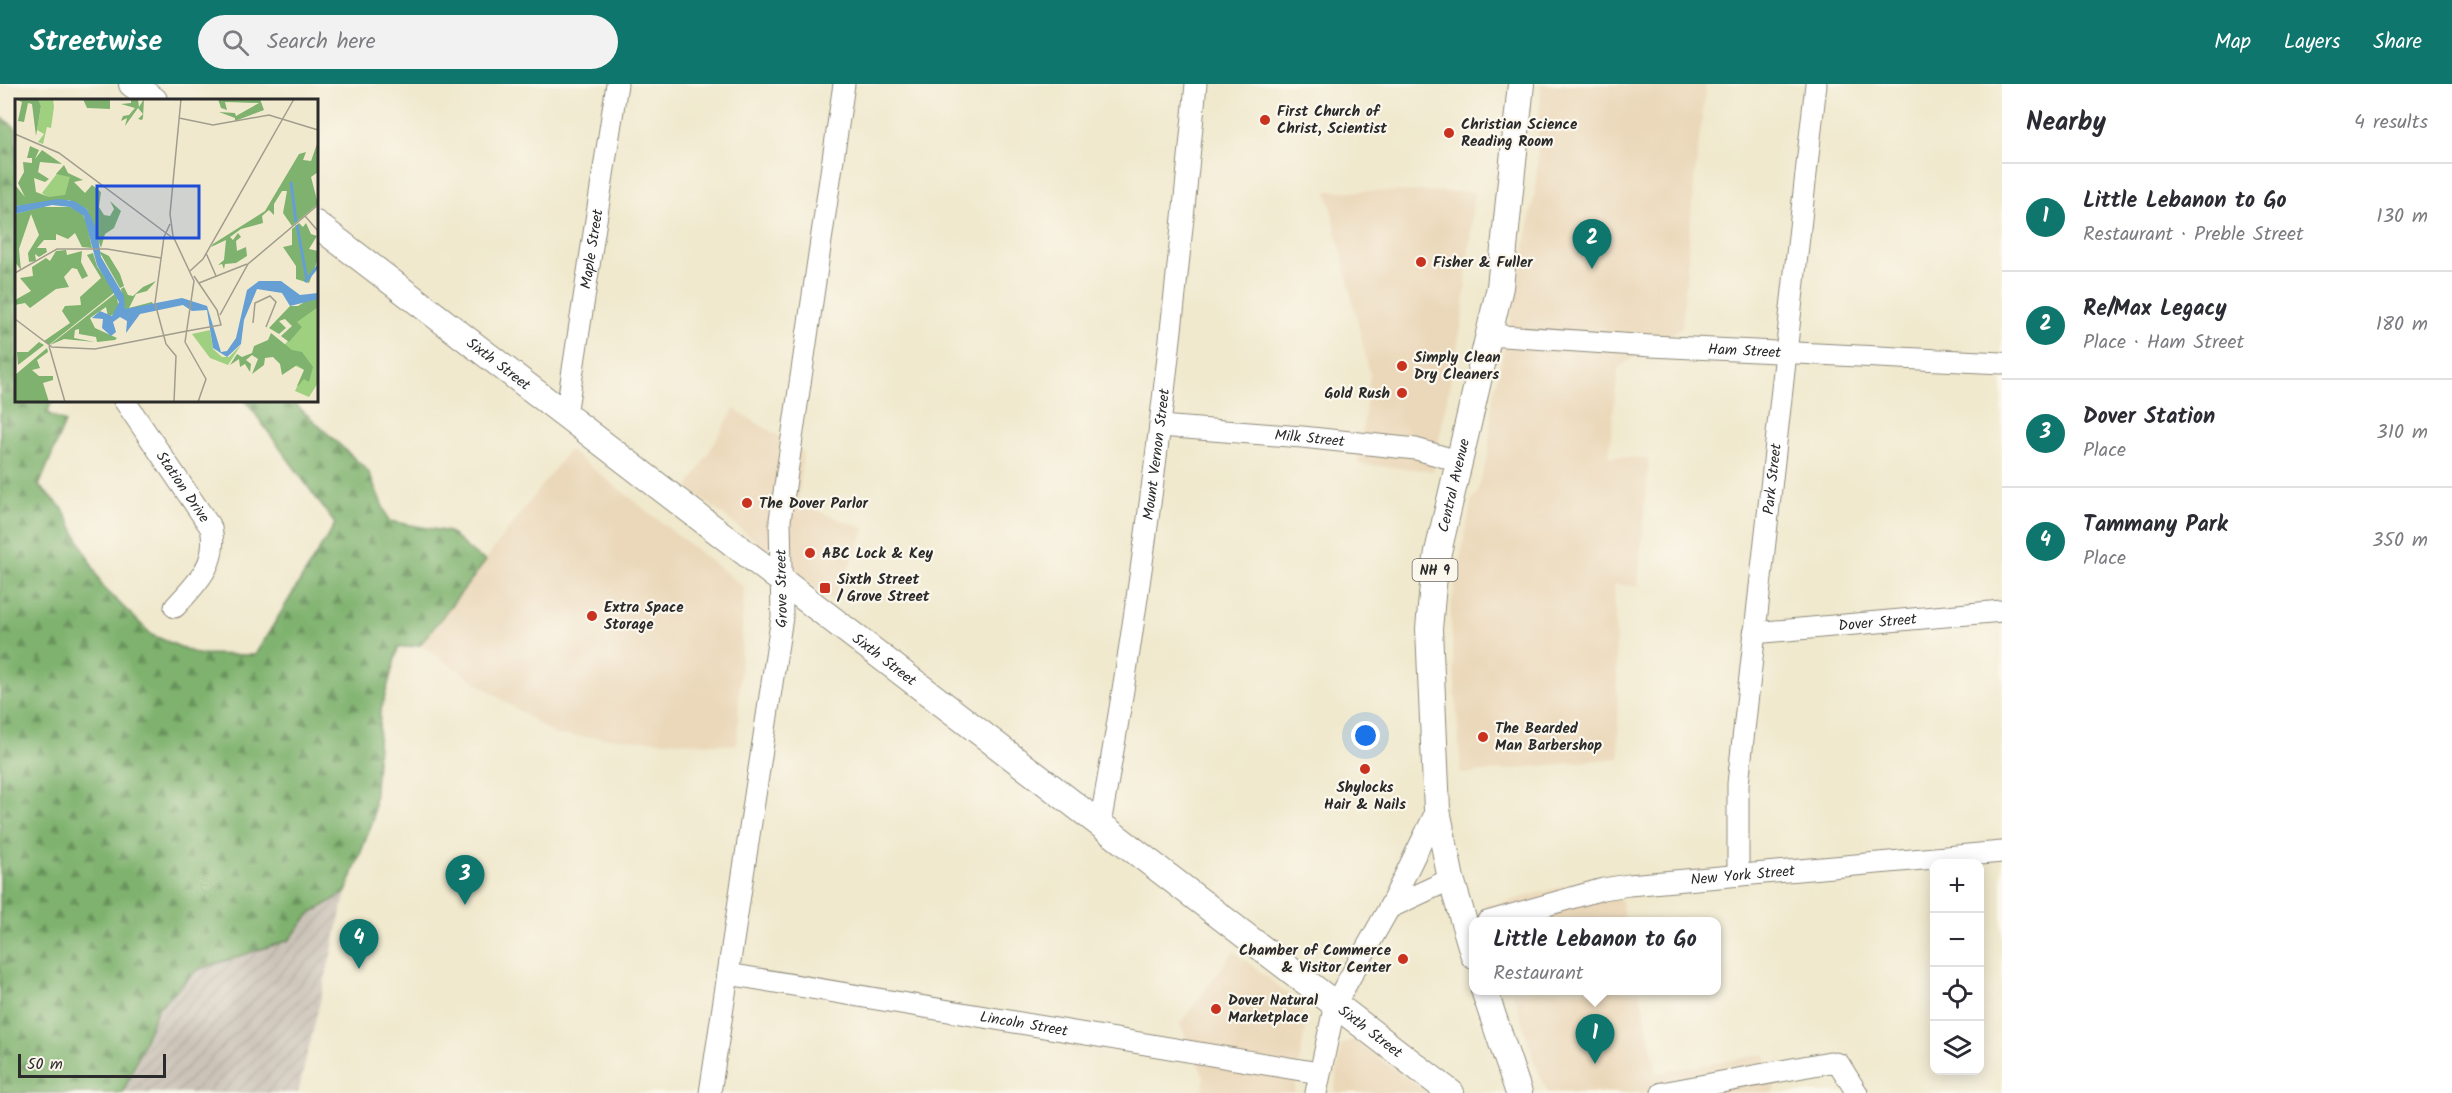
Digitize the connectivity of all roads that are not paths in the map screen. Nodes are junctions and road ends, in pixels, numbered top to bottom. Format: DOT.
graph roads {
  1 [pos="132,84"];
  2 [pos="617,84"];
  3 [pos="844,84"];
  4 [pos="1196,84"];
  5 [pos="1521,84"];
  6 [pos="1816,84"];
  7 [pos="153,99"];
  8 [pos="318,226"];
  9 [pos="1489,335"];
  10 [pos="1785,352"];
  11 [pos="2002,363"];
  12 [pos="125,402"];
  13 [pos="566,415"];
  14 [pos="1160,426"];
  15 [pos="1458,461"];
  16 [pos="780,580"];
  17 [pos="175,607"];
  18 [pos="2002,611"];
  19 [pos="1754,633"];
  20 [pos="1437,810"];
  21 [pos="1100,824"];
  22 [pos="2002,852"];
  23 [pos="1738,875"];
  24 [pos="1451,879"];
  25 [pos="1389,908"];
  26 [pos="1471,917"];
  27 [pos="1503,917"];
  28 [pos="728,974"];
  29 [pos="1486,995"];
  30 [pos="1335,1004"];
  31 [pos="1318,1083"];
  32 [pos="710,1093"];
  33 [pos="1451,1093"];
  34 [pos="1519,1093"];
  35 [pos="1662,1093"];
  36 [pos="1857,1093"];
  1 -- 7 [label="main road"];
  2 -- 13 [label="street, Maple Street"];
  3 -- 16 [label="street, Grove Street"];
  4 -- 14 [label="street, Mount Vernon Street"];
  5 -- 9 [label="main road, Central Avenue / NH 9"];
  6 -- 10 [label="street, Park Street"];
  8 -- 13 [label="main road, Sixth Street"];
  9 -- 10 [label="street, Ham Street"];
  9 -- 15 [label="main road, Central Avenue / NH 9"];
  10 -- 11 [label="street, Ham Street"];
  10 -- 19 [label="street, Park Street"];
  12 -- 17 [label="street, Station Drive"];
  13 -- 16 [label="main road, Sixth Street"];
  14 -- 15 [label="street, Milk Street"];
  14 -- 21 [label="street, Mount Vernon Street"];
  15 -- 20 [label="main road, Central Avenue / NH 9"];
  16 -- 21 [label="main road, Sixth Street"];
  16 -- 28 [label="street, Grove Street"];
  18 -- 19 [label="street, Dover Street"];
  19 -- 23 [label="street, Park Street"];
  20 -- 24 [label="main road, Central Avenue / NH 9"];
  20 -- 25 [label="street"];
  21 -- 30 [label="main road, Sixth Street"];
  22 -- 23 [label="street, New York Street"];
  23 -- 27 [label="street, New York Street"];
  24 -- 25 [label="street"];
  24 -- 26 [label="main road, Central Avenue / NH 9"];
  25 -- 30 [label="street"];
  28 -- 31 [label="street, Lincoln Street"];
  28 -- 32 [label="street, Grove Street"];
  29 -- 34 [label="main road"];
  30 -- 31 [label="street"];
  30 -- 33 [label="main road, Sixth Street"];
  35 -- 36 [label="street"];
}
